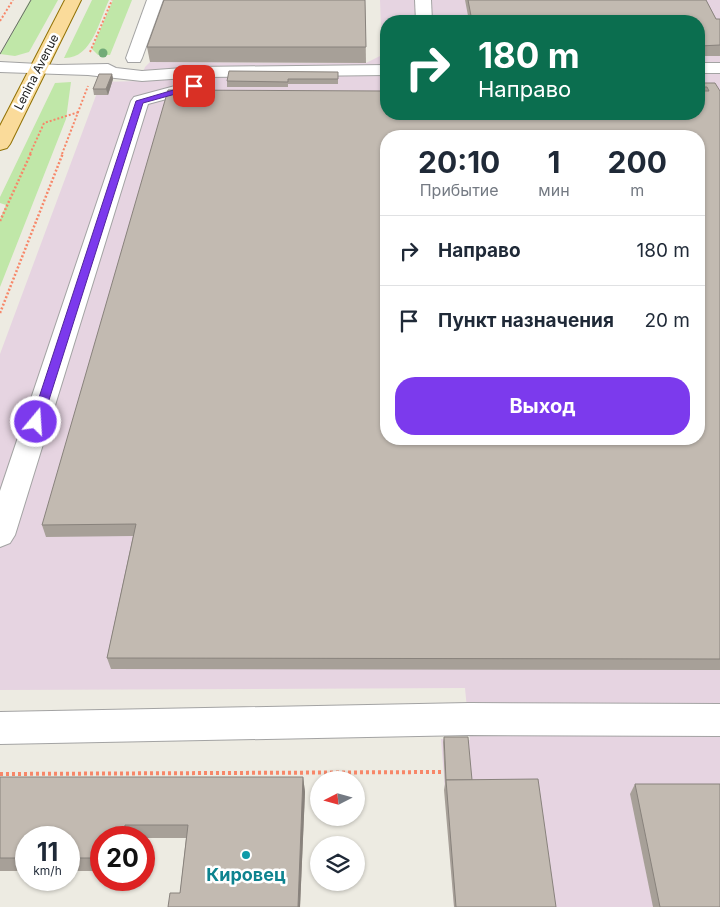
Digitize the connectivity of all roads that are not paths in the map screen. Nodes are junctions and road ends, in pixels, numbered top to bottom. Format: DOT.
graph roads {
  1 [pos="73,0"];
  2 [pos="155,0"];
  3 [pos="423,0"];
  4 [pos="424,15"];
  5 [pos="134,58"];
  6 [pos="0,67"];
  7 [pos="705,68"];
  8 [pos="720,68"];
  9 [pos="37,69"];
  10 [pos="380,70"];
  11 [pos="196,72"];
  12 [pos="0,144"];
  13 [pos="0,535"];
  14 [pos="720,720"];
  15 [pos="0,728"];
  1 -- 9 [label="main road, Lenina Avenue"];
  2 -- 5 [label="street"];
  3 -- 4 [label="street"];
  6 -- 9 [label="street"];
  7 -- 8 [label="street"];
  9 -- 11 [label="street"];
  9 -- 12 [label="main road, Lenina Avenue"];
  10 -- 11 [label="street"];
  11 -- 13 [label="street"];
  14 -- 15 [label="street"];
}
